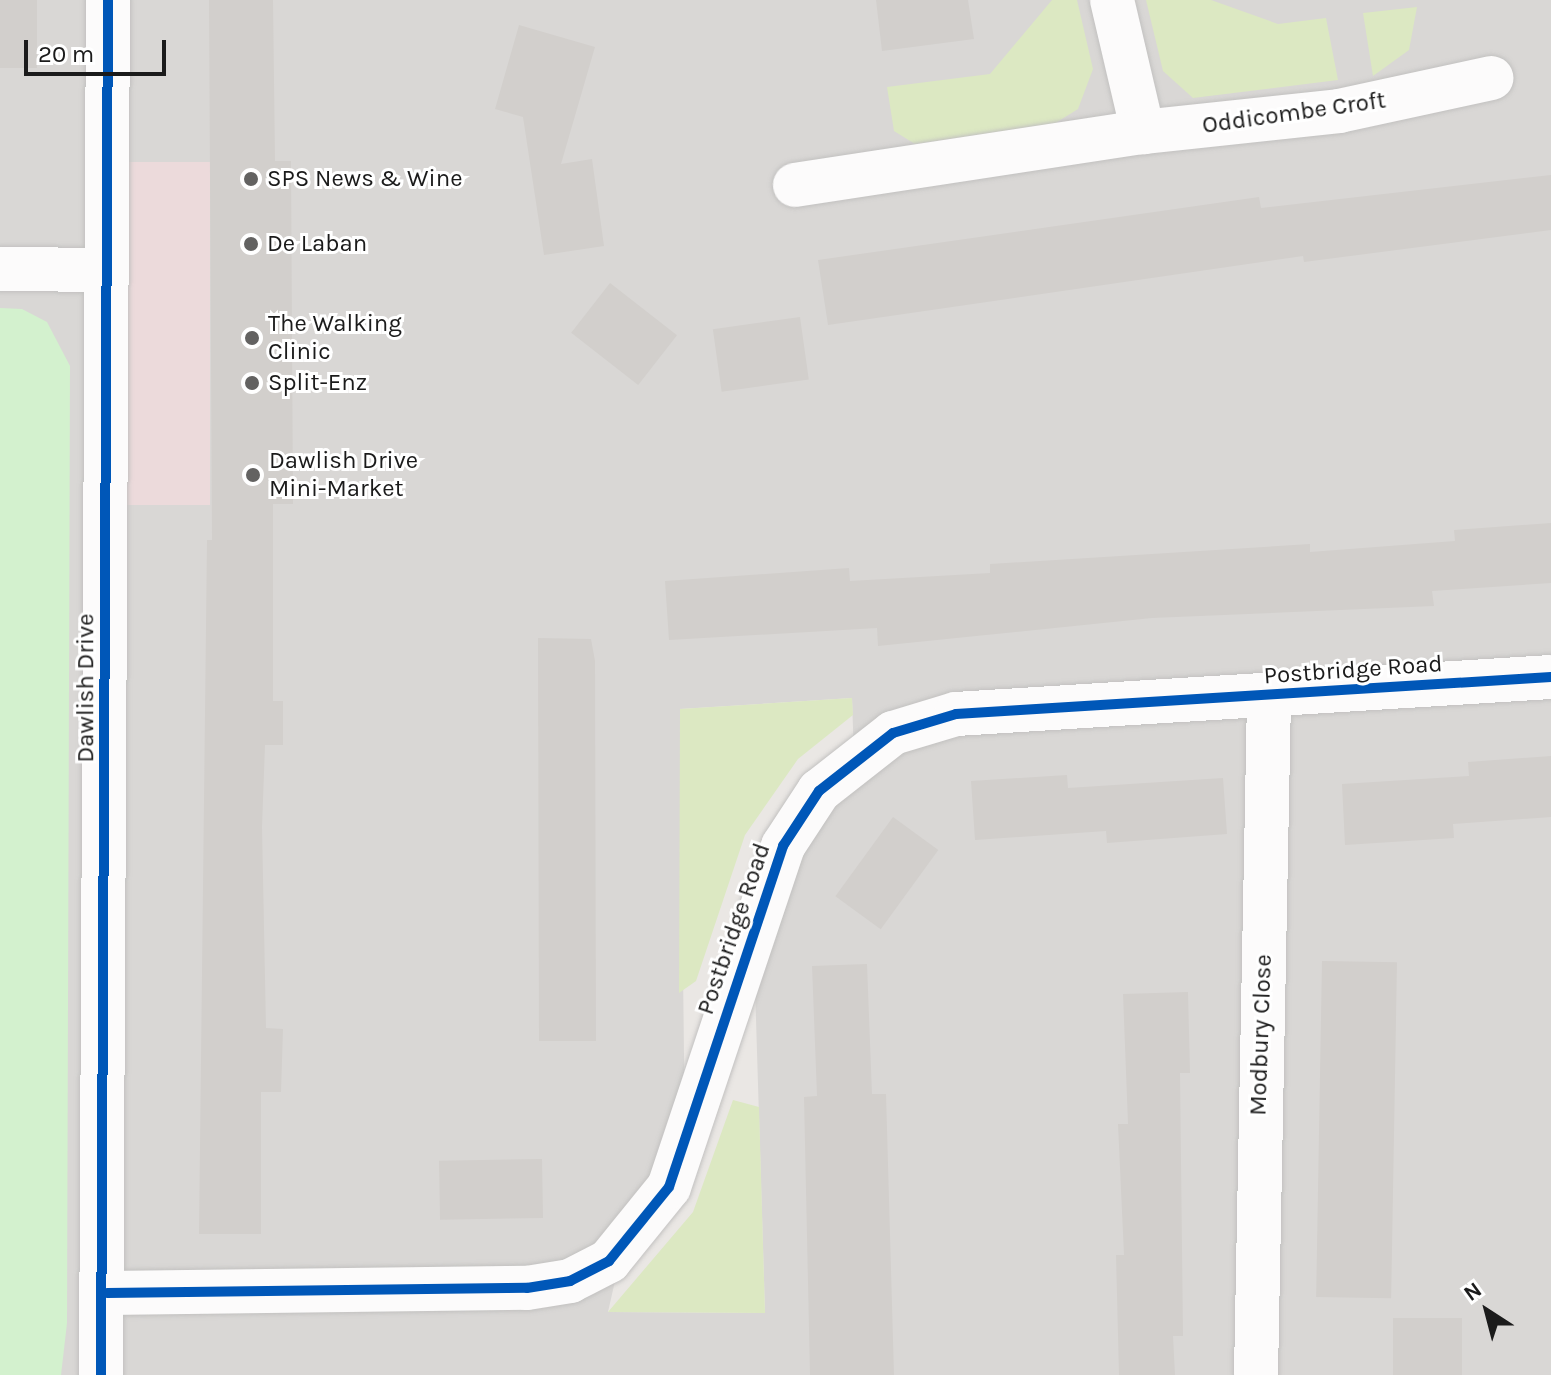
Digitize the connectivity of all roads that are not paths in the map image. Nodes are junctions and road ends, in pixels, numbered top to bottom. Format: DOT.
graph roads {
  1 [pos="108,0"];
  2 [pos="1112,0"];
  3 [pos="1491,78"];
  4 [pos="1143,132"];
  5 [pos="795,185"];
  6 [pos="0,269"];
  7 [pos="107,270"];
  8 [pos="1551,677"];
  9 [pos="1269,695"];
  10 [pos="107,1293"];
  11 [pos="101,1375"];
  12 [pos="1256,1375"];
  1 -- 7 [label="street, Dawlish Drive"];
  2 -- 4 [label="street"];
  3 -- 4 [label="street, Oddicombe Croft"];
  4 -- 5 [label="street, Oddicombe Croft"];
  6 -- 7 [label="street"];
  7 -- 10 [label="street, Dawlish Drive"];
  8 -- 9 [label="street, Postbridge Road"];
  9 -- 10 [label="street, Postbridge Road"];
  9 -- 12 [label="street, Modbury Close"];
  10 -- 11 [label="street, Dawlish Drive"];
}
